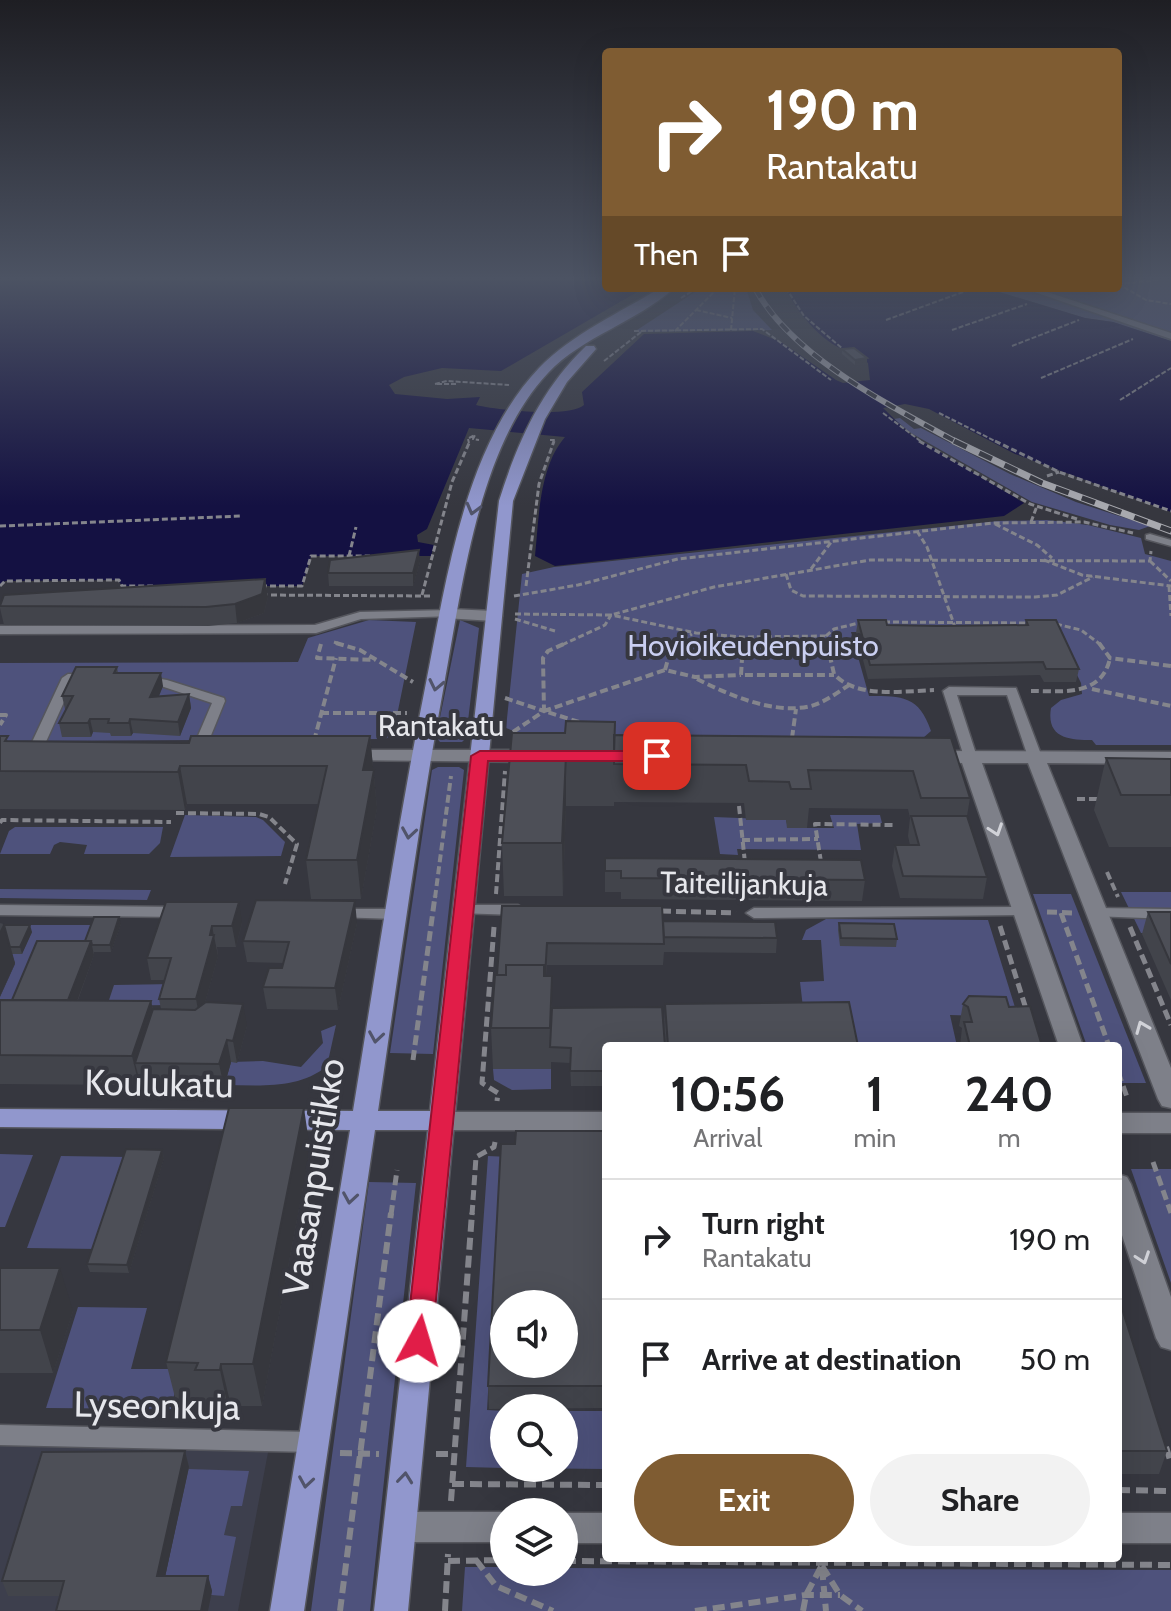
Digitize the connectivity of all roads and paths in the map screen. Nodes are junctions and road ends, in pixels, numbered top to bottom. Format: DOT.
graph roads {
  1 [pos="562,355"];
  2 [pos="585,355"];
  3 [pos="612,355"];
  4 [pos="797,355"];
  5 [pos="1095,355"];
  6 [pos="603,362"];
  7 [pos="1171,368"];
  8 [pos="1041,378"];
  9 [pos="831,380"];
  10 [pos="456,384"];
  11 [pos="516,386"];
  12 [pos="1120,400"];
  13 [pos="883,413"];
  14 [pos="939,413"];
  15 [pos="473,439"];
  16 [pos="553,443"];
  17 [pos="1059,472"];
  18 [pos="1047,476"];
  19 [pos="1037,506"];
  20 [pos="1171,511"];
  21 [pos="241,516"];
  22 [pos="1031,522"];
  23 [pos="1084,522"];
  24 [pos="993,523"];
  25 [pos="0,526"];
  26 [pos="356,527"];
  27 [pos="917,531"];
  28 [pos="1150,537"];
  29 [pos="833,540"];
  30 [pos="1171,543"];
  31 [pos="349,556"];
  32 [pos="377,556"];
  33 [pos="931,558"];
  34 [pos="1042,559"];
  35 [pos="1053,559"];
  36 [pos="1150,561"];
  37 [pos="1057,565"];
  38 [pos="810,570"];
  39 [pos="786,574"];
  40 [pos="1093,577"];
  41 [pos="1170,584"];
  42 [pos="0,586"];
  43 [pos="167,586"];
  44 [pos="257,586"];
  45 [pos="526,586"];
  46 [pos="253,595"];
  47 [pos="422,595"];
  48 [pos="454,595"];
  49 [pos="496,595"];
  50 [pos="945,596"];
  51 [pos="450,614"];
  52 [pos="611,615"];
  53 [pos="507,616"];
  54 [pos="1171,616"];
  55 [pos="869,622"];
  56 [pos="883,622"];
  57 [pos="953,622"];
  58 [pos="1027,623"];
  59 [pos="1053,624"];
  60 [pos="0,630"];
  61 [pos="555,631"];
  62 [pos="696,633"];
  63 [pos="826,636"];
  64 [pos="958,636"];
  65 [pos="742,637"];
  66 [pos="336,658"];
  67 [pos="1110,658"];
  68 [pos="375,660"];
  69 [pos="1171,666"];
  70 [pos="665,670"];
  71 [pos="741,675"];
  72 [pos="834,675"];
  73 [pos="104,677"];
  74 [pos="695,677"];
  75 [pos="132,679"];
  76 [pos="413,682"];
  77 [pos="849,685"];
  78 [pos="1090,688"];
  79 [pos="949,691"];
  80 [pos="1012,691"];
  81 [pos="505,698"];
  82 [pos="1171,706"];
  83 [pos="796,709"];
  84 [pos="544,711"];
  85 [pos="321,713"];
  86 [pos="407,713"];
  87 [pos="0,715"];
  88 [pos="585,724"];
  89 [pos="0,725"];
  90 [pos="513,732"];
  91 [pos="790,746"];
  92 [pos="11,755"];
  93 [pos="40,756"];
  94 [pos="197,756"];
  95 [pos="310,756"];
  96 [pos="421,756"];
  97 [pos="480,756"];
  98 [pos="557,756"];
  99 [pos="918,757"];
  100 [pos="970,757"];
  101 [pos="1035,757"];
  102 [pos="1060,757"];
  103 [pos="1171,758"];
  104 [pos="451,776"];
  105 [pos="505,776"];
  106 [pos="1077,799"];
  107 [pos="1108,799"];
  108 [pos="739,806"];
  109 [pos="1083,812"];
  110 [pos="176,813"];
  111 [pos="171,822"];
  112 [pos="0,823"];
  113 [pos="894,825"];
  114 [pos="818,839"];
  115 [pos="742,840"];
  116 [pos="1105,867"];
  117 [pos="746,869"];
  118 [pos="822,870"];
  119 [pos="285,884"];
  120 [pos="0,910"];
  121 [pos="462,910"];
  122 [pos="495,910"];
  123 [pos="542,910"];
  124 [pos="655,911"];
  125 [pos="192,912"];
  126 [pos="1024,912"];
  127 [pos="1124,912"];
  128 [pos="324,913"];
  129 [pos="754,913"];
  130 [pos="1061,913"];
  131 [pos="1097,913"];
  132 [pos="396,914"];
  133 [pos="1171,914"];
  134 [pos="1171,1025"];
  135 [pos="1070,1042"];
  136 [pos="1108,1042"];
  137 [pos="413,1060"];
  138 [pos="1122,1083"];
  139 [pos="498,1093"];
  140 [pos="1127,1097"];
  141 [pos="1171,1099"];
  142 [pos="0,1118"];
  143 [pos="362,1121"];
  144 [pos="442,1121"];
  145 [pos="602,1121"];
  146 [pos="1122,1123"];
  147 [pos="1171,1123"];
  148 [pos="494,1147"];
  149 [pos="1153,1162"];
  150 [pos="397,1170"];
  151 [pos="1122,1196"];
  152 [pos="1171,1213"];
  153 [pos="1171,1338"];
  154 [pos="1161,1434"];
  155 [pos="0,1435"];
  156 [pos="312,1448"];
  157 [pos="360,1454"];
  158 [pos="408,1454"];
  159 [pos="454,1454"];
  160 [pos="1171,1463"];
  161 [pos="602,1485"];
  162 [pos="1122,1490"];
  163 [pos="1171,1491"];
  164 [pos="400,1527"];
  165 [pos="449,1527"];
  166 [pos="490,1527"];
  167 [pos="578,1528"];
  168 [pos="602,1528"];
  169 [pos="1122,1528"];
  170 [pos="1171,1528"];
  171 [pos="476,1560"];
  172 [pos="490,1560"];
  173 [pos="448,1561"];
  174 [pos="578,1561"];
  175 [pos="602,1562"];
  176 [pos="628,1562"];
  177 [pos="822,1565"];
  178 [pos="1171,1565"];
  179 [pos="806,1595"];
  180 [pos="824,1595"];
  181 [pos="840,1595"];
  182 [pos="446,1609"];
  183 [pos="287,1611"];
  184 [pos="340,1611"];
  185 [pos="391,1611"];
  186 [pos="553,1611"];
  187 [pos="695,1611"];
  188 [pos="803,1611"];
  189 [pos="826,1611"];
  190 [pos="862,1611"];
  1 -- 48 [label="main road, Vaasanpuistikko, one-way"];
  2 -- 49 [label="main road"];
  3 -- 6 [label="path"];
  4 -- 9 [label="path"];
  5 -- 8 [label="path"];
  7 -- 12 [label="path"];
  10 -- 11 [label="path"];
  13 -- 19 [label="path"];
  14 -- 17 [label="path"];
  15 -- 47 [label="path"];
  16 -- 45 [label="path"];
  17 -- 18 [label="path"];
  17 -- 20 [label="path"];
  19 -- 22 [label="path"];
  19 -- 23 [label="path"];
  21 -- 25 [label="path"];
  22 -- 23 [label="path"];
  22 -- 24 [label="path"];
  23 -- 28 [label="path"];
  24 -- 27 [label="path"];
  24 -- 35 [label="path"];
  26 -- 31 [label="path"];
  27 -- 29 [label="path"];
  27 -- 33 [label="path"];
  28 -- 30 [label="lane"];
  28 -- 36 [label="path"];
  29 -- 38 [label="path"];
  29 -- 49 [label="path"];
  31 -- 32 [label="path"];
  31 -- 44 [label="path"];
  33 -- 34 [label="path"];
  33 -- 38 [label="path"];
  33 -- 50 [label="path"];
  34 -- 35 [label="path"];
  34 -- 37 [label="path"];
  35 -- 36 [label="path"];
  35 -- 37 [label="path"];
  36 -- 41 [label="path"];
  37 -- 40 [label="path"];
  38 -- 39 [label="path"];
  39 -- 50 [label="path"];
  39 -- 52 [label="path"];
  40 -- 41 [label="path"];
  40 -- 50 [label="path"];
  41 -- 54 [label="path"];
  42 -- 43 [label="path"];
  46 -- 47 [label="path"];
  47 -- 48 [label="path"];
  48 -- 51 [label="main road, Vaasanpuistikko"];
  49 -- 53 [label="main road"];
  50 -- 57 [label="path"];
  51 -- 53 [label="street"];
  51 -- 60 [label="lane"];
  51 -- 96 [label="main road, Vaasanpuistikko, one-way"];
  52 -- 53 [label="path"];
  52 -- 62 [label="path"];
  52 -- 84 [label="path"];
  53 -- 61 [label="path"];
  53 -- 97 [label="main road"];
  55 -- 63 [label="path"];
  56 -- 57 [label="path"];
  57 -- 58 [label="path"];
  57 -- 64 [label="path"];
  59 -- 67 [label="path"];
  62 -- 65 [label="path"];
  62 -- 70 [label="path"];
  63 -- 65 [label="path"];
  63 -- 72 [label="path"];
  65 -- 71 [label="path"];
  66 -- 68 [label="path"];
  66 -- 68 [label="path"];
  66 -- 85 [label="path"];
  67 -- 69 [label="path"];
  67 -- 78 [label="path"];
  68 -- 76 [label="path"];
  70 -- 74 [label="path"];
  70 -- 84 [label="path"];
  71 -- 72 [label="path"];
  71 -- 74 [label="path"];
  72 -- 77 [label="path"];
  73 -- 93 [label="lane"];
  74 -- 83 [label="path"];
  75 -- 94 [label="lane"];
  77 -- 79 [label="path"];
  77 -- 83 [label="path"];
  78 -- 80 [label="path"];
  78 -- 82 [label="path"];
  79 -- 80 [label="lane"];
  79 -- 100 [label="lane"];
  80 -- 101 [label="lane"];
  81 -- 84 [label="path"];
  83 -- 91 [label="path"];
  84 -- 88 [label="path"];
  84 -- 90 [label="path"];
  85 -- 86 [label="path"];
  85 -- 95 [label="path"];
  87 -- 89 [label="path"];
  92 -- 93 [label="street"];
  95 -- 96 [label="street, Rantakatu"];
  96 -- 97 [label="street, Rantakatu"];
  96 -- 132 [label="main road, Vaasanpuistikko, one-way"];
  97 -- 98 [label="street, Rantakatu"];
  97 -- 121 [label="main road"];
  99 -- 100 [label="street"];
  100 -- 101 [label="street"];
  100 -- 126 [label="street, one-way"];
  101 -- 102 [label="street"];
  101 -- 131 [label="street"];
  102 -- 103 [label="street"];
  102 -- 106 [label="path"];
  104 -- 137 [label="path"];
  105 -- 122 [label="path"];
  106 -- 107 [label="path"];
  106 -- 109 [label="path"];
  108 -- 115 [label="path"];
  110 -- 119 [label="path"];
  111 -- 112 [label="path"];
  113 -- 114 [label="path"];
  114 -- 115 [label="path"];
  114 -- 118 [label="path"];
  115 -- 117 [label="path"];
  116 -- 127 [label="path"];
  120 -- 125 [label="lane"];
  121 -- 122 [label="lane"];
  121 -- 144 [label="main road"];
  122 -- 123 [label="lane"];
  122 -- 139 [label="path"];
  124 -- 129 [label="path, Taiteilijankuja"];
  126 -- 129 [label="lane, Taiteilijankuja"];
  126 -- 130 [label="path"];
  126 -- 135 [label="street"];
  127 -- 131 [label="lane"];
  127 -- 133 [label="lane"];
  127 -- 134 [label="path"];
  128 -- 132 [label="lane"];
  130 -- 131 [label="path"];
  130 -- 136 [label="path"];
  141 -- 131 [label="street, one-way"];
  132 -- 143 [label="main road, Vaasanpuistikko, one-way"];
  138 -- 140 [label="path"];
  142 -- 143 [label="main road, Koulukatu"];
  143 -- 144 [label="main road, Koulukatu"];
  143 -- 156 [label="main road, Vaasanpuistikko, one-way"];
  144 -- 145 [label="street, Koulukatu"];
  144 -- 158 [label="main road"];
  146 -- 147 [label="street"];
  148 -- 159 [label="path"];
  149 -- 152 [label="path"];
  150 -- 157 [label="path"];
  151 -- 153 [label="street, one-way"];
  154 -- 160 [label="path"];
  155 -- 156 [label="lane, Lyseonkuja"];
  156 -- 157 [label="path"];
  156 -- 183 [label="main road, Vaasanpuistikko, one-way"];
  157 -- 158 [label="path"];
  157 -- 184 [label="path"];
  158 -- 159 [label="path"];
  164 -- 158 [label="main road, one-way"];
  159 -- 161 [label="path"];
  162 -- 163 [label="path"];
  164 -- 165 [label="street"];
  164 -- 185 [label="main road"];
  165 -- 166 [label="street"];
  165 -- 173 [label="path"];
  167 -- 168 [label="street"];
  169 -- 170 [label="street"];
  171 -- 172 [label="path"];
  171 -- 173 [label="path"];
  171 -- 186 [label="path"];
  173 -- 182 [label="path"];
  174 -- 175 [label="path"];
  176 -- 177 [label="path"];
  177 -- 178 [label="path"];
  177 -- 179 [label="path"];
  177 -- 180 [label="path"];
  177 -- 181 [label="path"];
  179 -- 180 [label="path"];
  179 -- 187 [label="path"];
  179 -- 188 [label="path"];
  180 -- 181 [label="path"];
  180 -- 189 [label="path"];
  181 -- 190 [label="path"];
}
